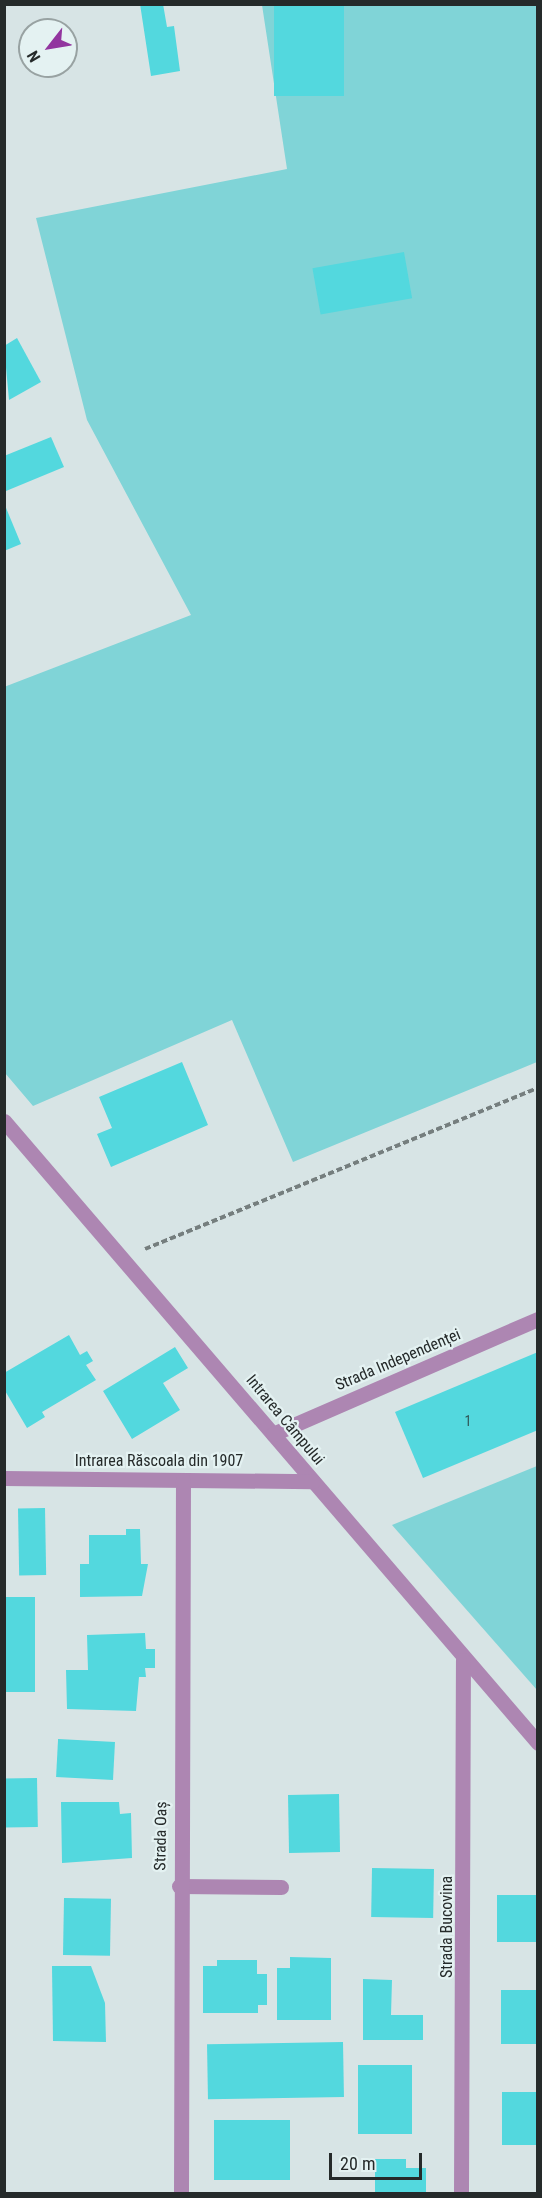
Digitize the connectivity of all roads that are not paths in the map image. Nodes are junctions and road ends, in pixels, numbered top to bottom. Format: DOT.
graph roads {
  1 [pos="4,1121"];
  2 [pos="537,1320"];
  3 [pos="273,1434"];
  4 [pos="4,1478"];
  5 [pos="183,1480"];
  6 [pos="313,1481"];
  7 [pos="463,1660"];
  8 [pos="537,1743"];
  9 [pos="179,1886"];
  10 [pos="281,1887"];
  11 [pos="180,2193"];
  12 [pos="461,2193"];
  1 -- 3 [label="street, Intrarea Câmpului"];
  2 -- 3 [label="street, Strada Independenței"];
  3 -- 6 [label="street, Intrarea Câmpului"];
  4 -- 5 [label="street, Intrarea Răscoala din 1907"];
  5 -- 6 [label="street, Intrarea Răscoala din 1907"];
  5 -- 9 [label="street, Strada Oaș"];
  6 -- 7 [label="street, Intrarea Câmpului"];
  7 -- 8 [label="street, Intrarea Câmpului"];
  7 -- 12 [label="street, Strada Bucovina"];
  9 -- 10 [label="street"];
  9 -- 11 [label="street, Strada Oaș"];
}
